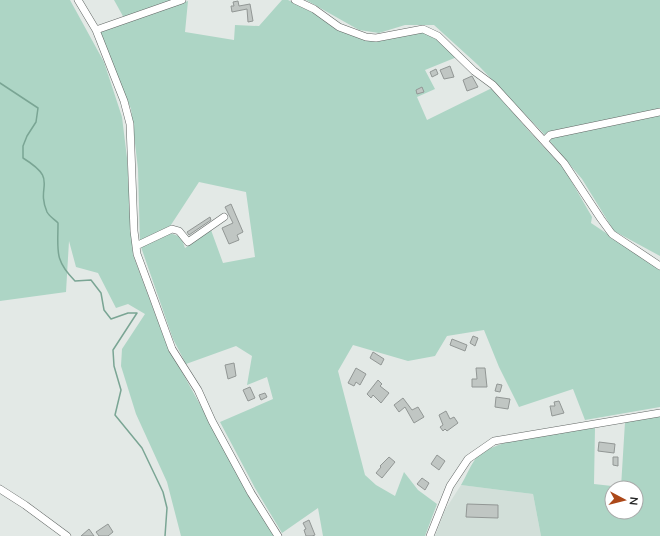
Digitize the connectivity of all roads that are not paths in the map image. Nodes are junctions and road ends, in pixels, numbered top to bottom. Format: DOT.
graph roads {
  1 [pos="78,0"];
  2 [pos="182,0"];
  3 [pos="294,0"];
  4 [pos="96,30"];
  5 [pos="660,112"];
  6 [pos="544,141"];
  7 [pos="224,217"];
  8 [pos="136,246"];
  9 [pos="660,266"];
  10 [pos="660,413"];
  11 [pos="0,489"];
  12 [pos="67,536"];
  13 [pos="278,536"];
  14 [pos="430,536"];
  1 -- 4 [label="street"];
  2 -- 4 [label="street"];
  3 -- 6 [label="street"];
  4 -- 8 [label="street"];
  5 -- 6 [label="street"];
  6 -- 9 [label="street"];
  7 -- 8 [label="street"];
  8 -- 13 [label="street"];
  10 -- 14 [label="street"];
  11 -- 12 [label="street"];
}
